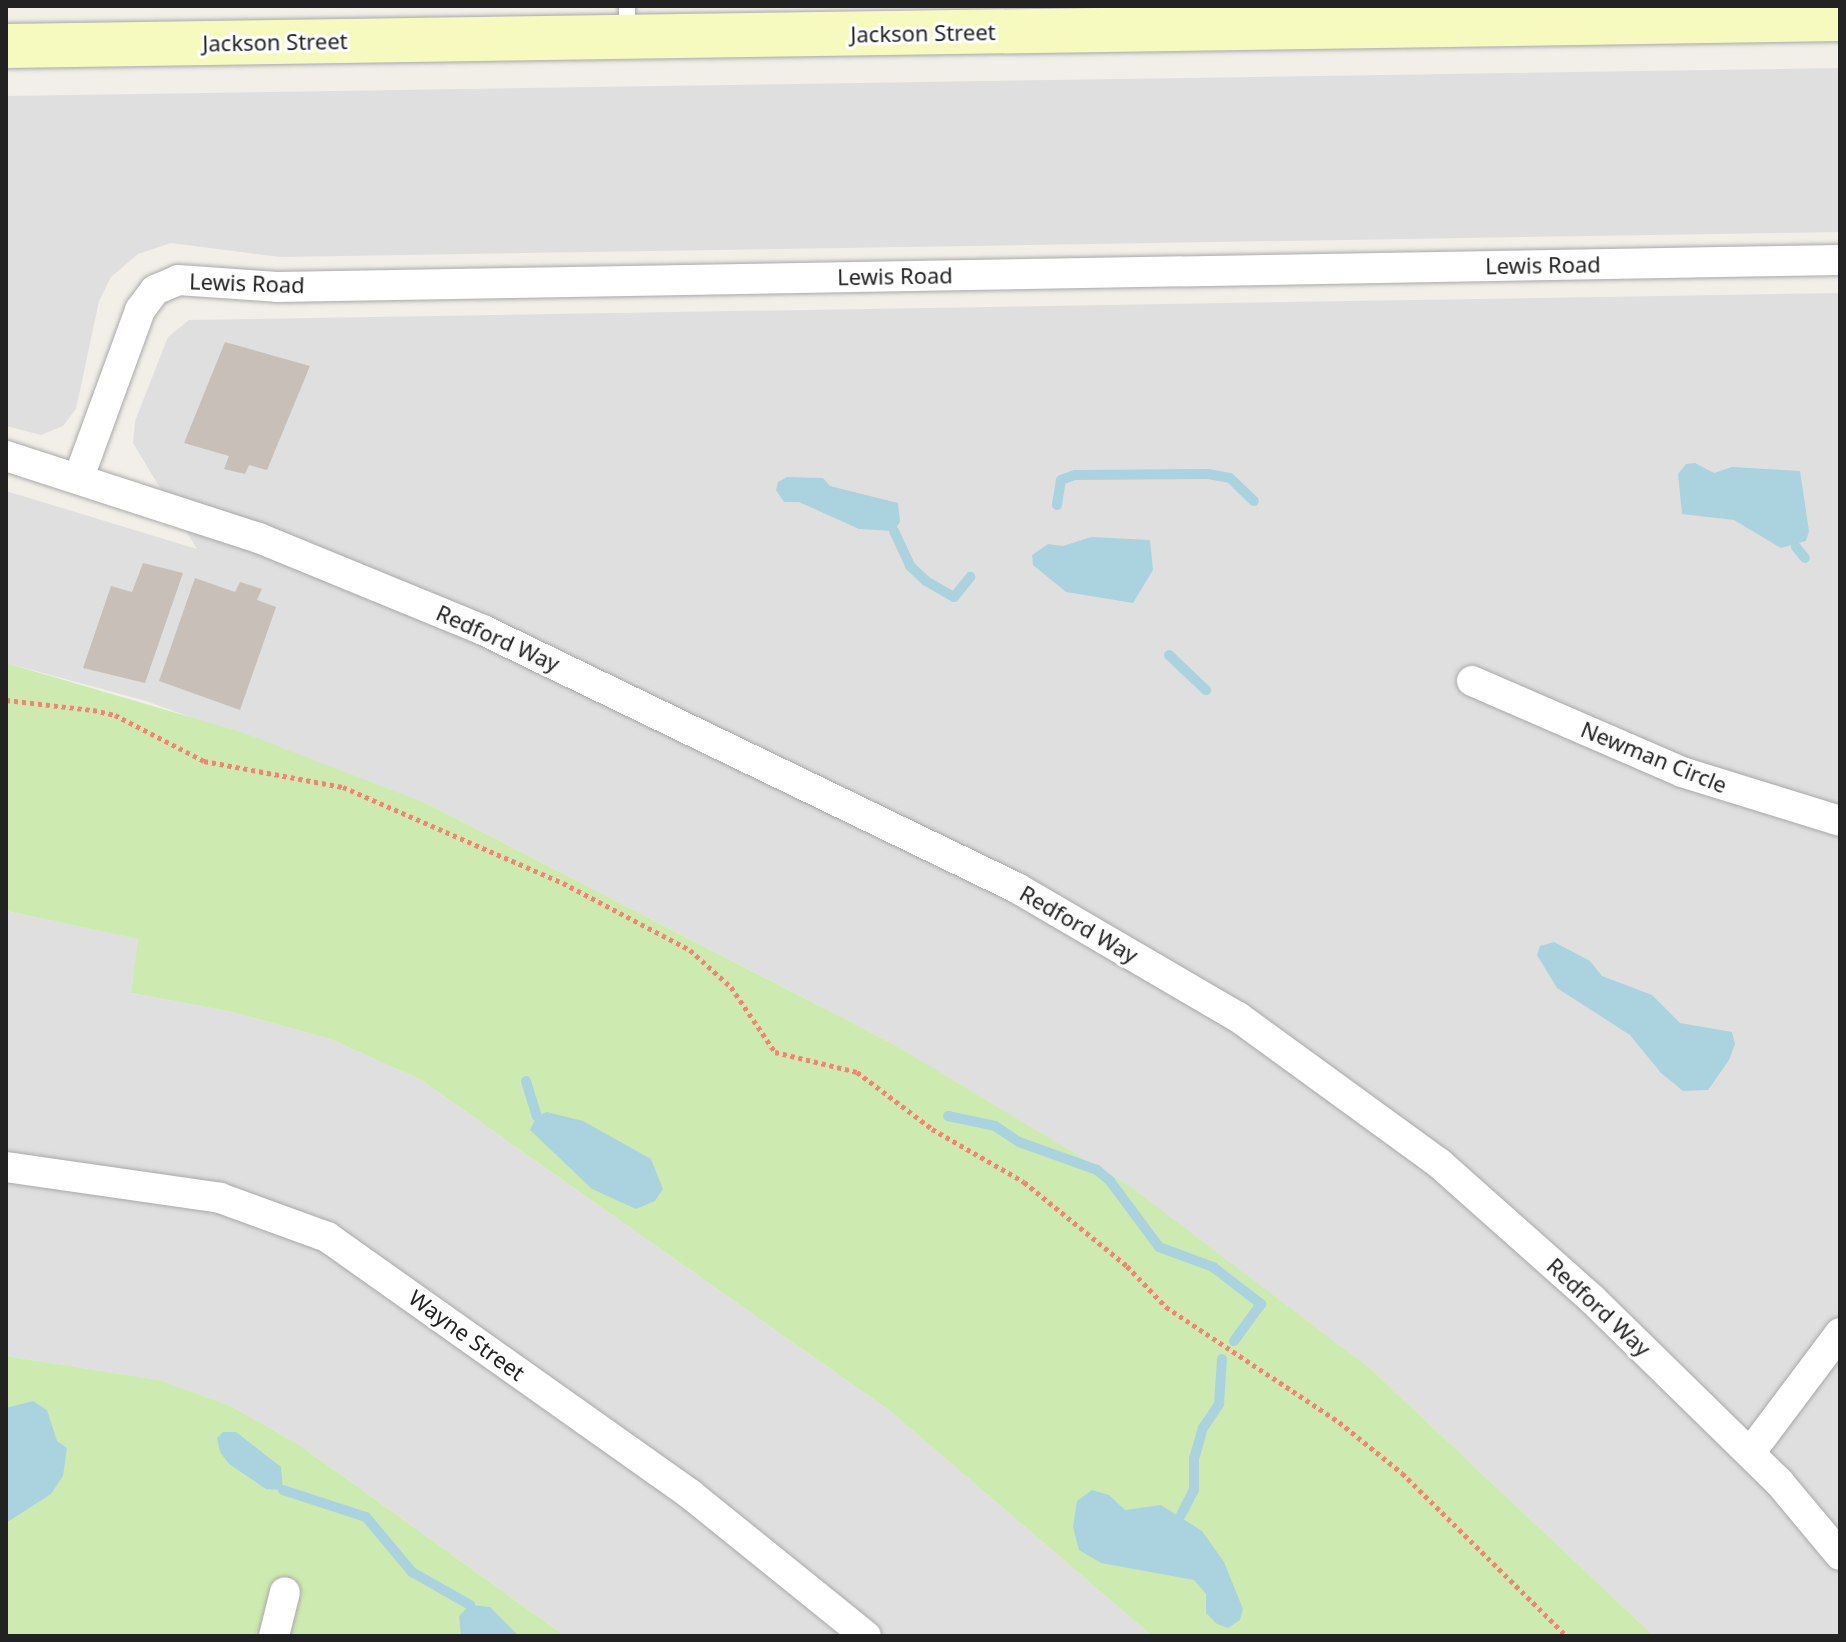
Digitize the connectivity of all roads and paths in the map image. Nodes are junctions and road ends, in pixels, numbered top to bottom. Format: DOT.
graph roads {
  1 [pos="1840,19"];
  2 [pos="627,22"];
  3 [pos="6,46"];
  4 [pos="1840,260"];
  5 [pos="6,456"];
  6 [pos="79,477"];
  7 [pos="1472,681"];
  8 [pos="6,700"];
  9 [pos="1840,821"];
  10 [pos="6,1167"];
  11 [pos="1840,1333"];
  12 [pos="1750,1453"];
  13 [pos="1840,1555"];
  14 [pos="285,1592"];
  15 [pos="274,1636"];
  16 [pos="866,1636"];
  17 [pos="1567,1636"];
  1 -- 2 [label="main road, Jackson Street"];
  2 -- 3 [label="main road, Jackson Street"];
  4 -- 6 [label="street, Lewis Road"];
  5 -- 6 [label="street, Redford Way"];
  6 -- 12 [label="street, Redford Way"];
  7 -- 9 [label="street, Newman Circle"];
  8 -- 17 [label="path"];
  10 -- 16 [label="street, Wayne Street"];
  11 -- 12 [label="street"];
  12 -- 13 [label="street, Redford Way"];
  14 -- 15 [label="street"];
}
